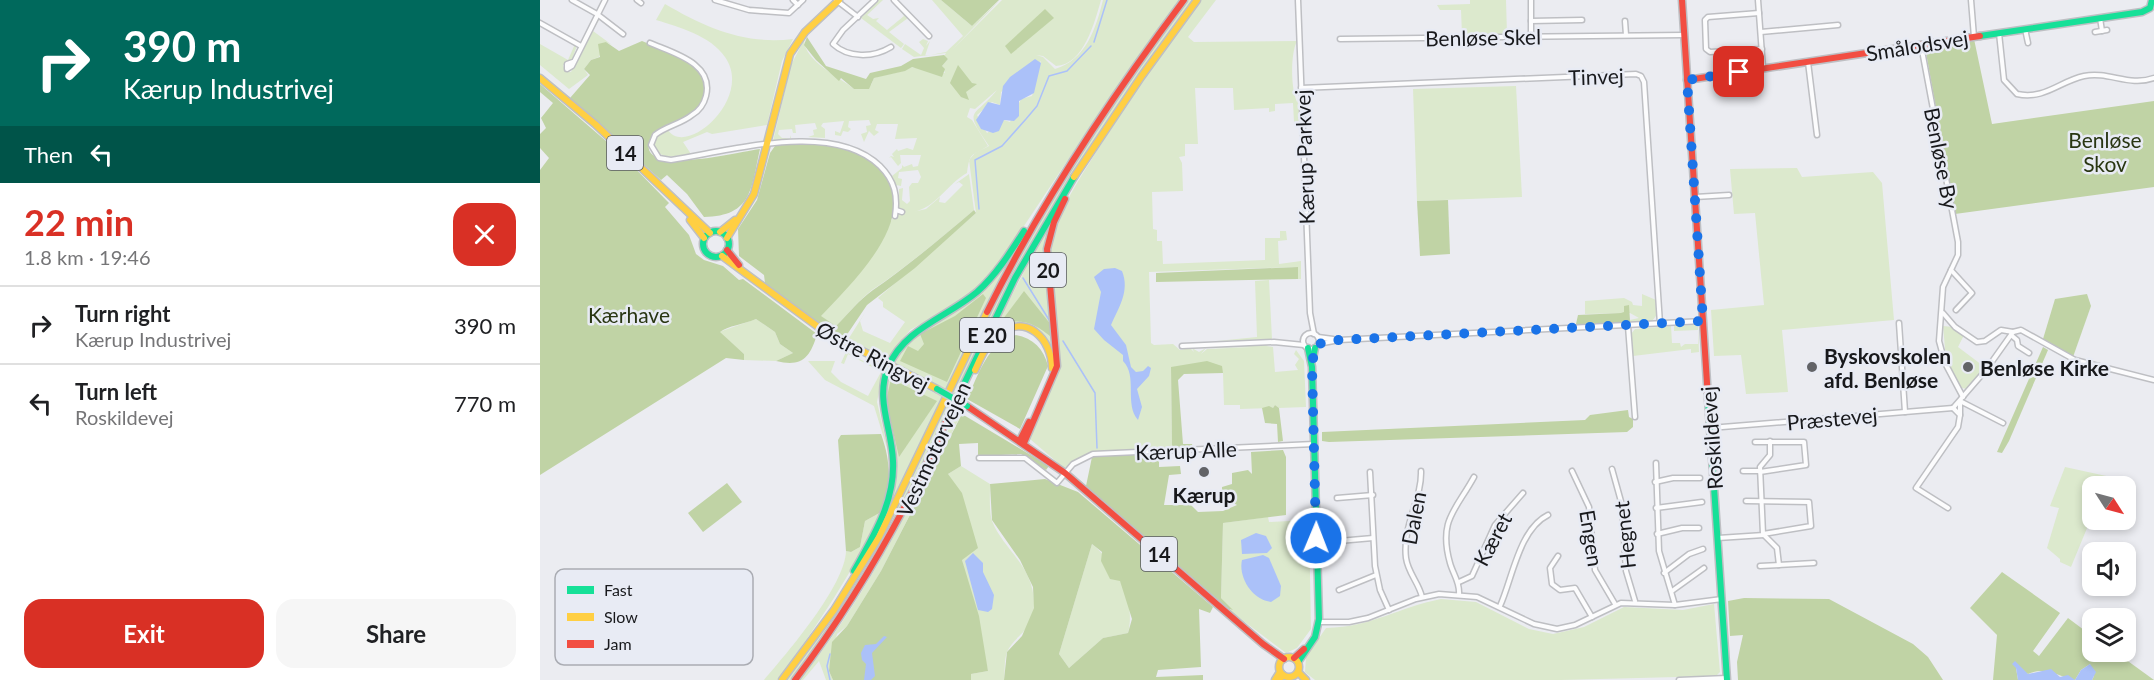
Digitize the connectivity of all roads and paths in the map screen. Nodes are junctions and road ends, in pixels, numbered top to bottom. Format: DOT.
graph roads {
  1 [pos="573,0"];
  2 [pos="605,0"];
  3 [pos="715,0"];
  4 [pos="793,0"];
  5 [pos="802,0"];
  6 [pos="837,0"];
  7 [pos="875,0"];
  8 [pos="894,0"];
  9 [pos="1184,0"];
  10 [pos="1197,0"];
  11 [pos="1298,0"];
  12 [pos="1531,0"];
  13 [pos="1682,0"];
  14 [pos="1758,0"];
  15 [pos="1971,0"];
  16 [pos="2152,0"];
  17 [pos="798,4"];
  18 [pos="2152,9"];
  19 [pos="1759,13"];
  20 [pos="597,14"];
  21 [pos="858,17"];
  22 [pos="2100,18"];
  23 [pos="1582,20"];
  24 [pos="1531,21"];
  25 [pos="1626,21"];
  26 [pos="540,23"];
  27 [pos="1838,25"];
  28 [pos="2025,29"];
  29 [pos="1761,32"];
  30 [pos="2095,32"];
  31 [pos="1999,33"];
  32 [pos="623,34"];
  33 [pos="1626,35"];
  34 [pos="1684,35"];
  35 [pos="929,36"];
  36 [pos="1531,36"];
  37 [pos="1974,37"];
  38 [pos="1340,39"];
  39 [pos="650,43"];
  40 [pos="2028,43"];
  41 [pos="1921,45"];
  42 [pos="581,46"];
  43 [pos="891,47"];
  44 [pos="1762,49"];
  45 [pos="573,62"];
  46 [pos="1808,62"];
  47 [pos="1763,68"];
  48 [pos="540,78"];
  49 [pos="2154,78"];
  50 [pos="1687,80"];
  51 [pos="1301,88"];
  52 [pos="1118,108"];
  53 [pos="1817,135"];
  54 [pos="766,146"];
  55 [pos="1061,177"];
  56 [pos="1729,195"];
  57 [pos="1695,197"];
  58 [pos="680,207"];
  59 [pos="896,210"];
  60 [pos="902,212"];
  61 [pos="741,214"];
  62 [pos="895,216"];
  63 [pos="710,232"];
  64 [pos="720,232"];
  65 [pos="727,237"];
  66 [pos="704,238"];
  67 [pos="728,250"];
  68 [pos="722,256"];
  69 [pos="1951,270"];
  70 [pos="745,272"];
  71 [pos="1956,310"];
  72 [pos="1942,311"];
  73 [pos="1310,313"];
  74 [pos="1948,319"];
  75 [pos="1703,321"];
  76 [pos="1942,321"];
  77 [pos="1899,323"];
  78 [pos="1660,324"];
  79 [pos="1628,326"];
  80 [pos="2012,334"];
  81 [pos="1316,335"];
  82 [pos="1306,336"];
  83 [pos="1339,340"];
  84 [pos="1285,342"];
  85 [pos="1182,346"];
  86 [pos="1311,346"];
  87 [pos="2030,353"];
  88 [pos="889,366"];
  89 [pos="2154,380"];
  90 [pos="1962,399"];
  91 [pos="1953,408"];
  92 [pos="1905,412"];
  93 [pos="1960,415"];
  94 [pos="1635,417"];
  95 [pos="2003,423"];
  96 [pos="1710,428"];
  97 [pos="939,439"];
  98 [pos="1770,441"];
  99 [pos="1022,442"];
  100 [pos="1755,442"];
  101 [pos="1315,444"];
  102 [pos="979,459"];
  103 [pos="1656,463"];
  104 [pos="1612,469"];
  105 [pos="1421,471"];
  106 [pos="1572,471"];
  107 [pos="1743,471"];
  108 [pos="1760,471"];
  109 [pos="1370,472"];
  110 [pos="1065,473"];
  111 [pos="1474,477"];
  112 [pos="1700,478"];
  113 [pos="1655,482"];
  114 [pos="1522,493"];
  115 [pos="1373,495"];
  116 [pos="1337,498"];
  117 [pos="1762,500"];
  118 [pos="1746,501"];
  119 [pos="1702,502"];
  120 [pos="1656,508"];
  121 [pos="1948,508"];
  122 [pos="1548,515"];
  123 [pos="1699,528"];
  124 [pos="1658,534"];
  125 [pos="1763,534"];
  126 [pos="1373,538"];
  127 [pos="1718,538"];
  128 [pos="1339,541"];
  129 [pos="1703,549"];
  130 [pos="1558,556"];
  131 [pos="1814,563"];
  132 [pos="1779,565"];
  133 [pos="1760,566"];
  134 [pos="1704,568"];
  135 [pos="1664,573"];
  136 [pos="1376,575"];
  137 [pos="1459,582"];
  138 [pos="1338,590"];
  139 [pos="1672,591"];
  140 [pos="1459,594"];
  141 [pos="1422,597"];
  142 [pos="1722,599"];
  143 [pos="1635,601"];
  144 [pos="1615,604"];
  145 [pos="1675,605"];
  146 [pos="1500,606"];
  147 [pos="1389,610"];
  148 [pos="1592,617"];
  149 [pos="1319,622"];
  150 [pos="1296,660"];
  151 [pos="1282,661"];
  152 [pos="793,666"];
  153 [pos="1297,674"];
  154 [pos="1279,677"];
  155 [pos="1727,679"];
  156 [pos="782,680"];
  157 [pos="795,680"];
  158 [pos="1301,680"];
  159 [pos="1306,680"];
  160 [pos="1679,680"];
  1 -- 20 [label="street"];
  2 -- 20 [label="street"];
  3 -- 17 [label="street"];
  4 -- 17 [label="street"];
  5 -- 17 [label="street"];
  6 -- 21 [label="street"];
  6 -- 54 [label="main road"];
  7 -- 21 [label="street"];
  8 -- 35 [label="street"];
  9 -- 55 [label="main road, Vestmotorvejen / E 20"];
  10 -- 52 [label="main road, Vestmotorvejen / E 20"];
  11 -- 51 [label="street, Kærup Parkvej"];
  12 -- 24 [label="street"];
  13 -- 34 [label="main road, Roskildevej"];
  14 -- 19 [label="street"];
  15 -- 37 [label="street"];
  16 -- 18 [label="main road"];
  18 -- 22 [label="main road, Smålodsvej"];
  19 -- 29 [label="street"];
  19 -- 44 [label="street"];
  20 -- 32 [label="street"];
  20 -- 42 [label="street"];
  21 -- 43 [label="street"];
  22 -- 28 [label="main road, Smålodsvej"];
  22 -- 30 [label="street"];
  23 -- 24 [label="street"];
  24 -- 36 [label="street"];
  25 -- 33 [label="street"];
  26 -- 42 [label="street"];
  27 -- 29 [label="street"];
  28 -- 31 [label="main road, Smålodsvej"];
  28 -- 40 [label="street"];
  29 -- 44 [label="street"];
  31 -- 37 [label="main road, Smålodsvej"];
  31 -- 49 [label="street"];
  33 -- 34 [label="street, Benløse Skel"];
  33 -- 36 [label="street, Benløse Skel"];
  34 -- 50 [label="main road, Roskildevej"];
  36 -- 38 [label="street, Benløse Skel"];
  37 -- 41 [label="main road, Smålodsvej"];
  39 -- 54 [label="street"];
  41 -- 46 [label="main road, Smålodsvej"];
  41 -- 69 [label="street, Benløse By"];
  42 -- 45 [label="street"];
  44 -- 47 [label="street"];
  46 -- 47 [label="main road, Smålodsvej"];
  46 -- 53 [label="street"];
  47 -- 50 [label="main road, Smålodsvej"];
  48 -- 58 [label="main road, 14"];
  50 -- 57 [label="main road, Roskildevej"];
  51 -- 73 [label="street, Kærup Parkvej"];
  51 -- 78 [label="street, Tinvej"];
  52 -- 97 [label="main road, Vestmotorvejen / E 20"];
  52 -- 99 [label="main road, 20"];
  54 -- 59 [label="street"];
  54 -- 61 [label="main road"];
  55 -- 88 [label="main road, 20"];
  55 -- 152 [label="main road, Vestmotorvejen / E 20"];
  56 -- 57 [label="street"];
  57 -- 75 [label="main road, Roskildevej"];
  58 -- 63 [label="main road, 14"];
  58 -- 66 [label="main road, 14"];
  59 -- 60 [label="street"];
  59 -- 62 [label="street"];
  61 -- 64 [label="main road"];
  61 -- 65 [label="main road"];
  63 -- 64 [label="main road"];
  63 -- 66 [label="main road"];
  64 -- 65 [label="main road"];
  65 -- 67 [label="main road"];
  66 -- 68 [label="main road, 14"];
  67 -- 68 [label="main road"];
  67 -- 70 [label="main road, Østre Ringvej / 14"];
  68 -- 70 [label="main road, Østre Ringvej / 14"];
  69 -- 71 [label="street"];
  69 -- 72 [label="street, Benløse By"];
  70 -- 88 [label="main road, Østre Ringvej / 14"];
  72 -- 74 [label="street"];
  72 -- 76 [label="street, Benløse By"];
  73 -- 81 [label="street, Kærup Parkvej"];
  73 -- 82 [label="street, Kærup Parkvej"];
  74 -- 76 [label="street"];
  74 -- 80 [label="street"];
  75 -- 78 [label="street"];
  75 -- 96 [label="main road, Roskildevej"];
  76 -- 90 [label="street, Benløse By"];
  77 -- 92 [label="street"];
  78 -- 79 [label="street"];
  79 -- 83 [label="street"];
  79 -- 94 [label="street"];
  80 -- 87 [label="street"];
  80 -- 89 [label="street"];
  80 -- 90 [label="street"];
  81 -- 82 [label="street"];
  81 -- 83 [label="street"];
  81 -- 86 [label="street, Kærup Parkvej"];
  82 -- 84 [label="street"];
  82 -- 86 [label="street, Kærup Parkvej"];
  83 -- 86 [label="street"];
  84 -- 85 [label="street"];
  84 -- 86 [label="street"];
  86 -- 101 [label="main road"];
  88 -- 99 [label="main road, Østre Ringvej / 14, bridge"];
  88 -- 152 [label="main road, E 20"];
  90 -- 91 [label="street"];
  90 -- 93 [label="street, Benløse By"];
  90 -- 95 [label="street"];
  91 -- 92 [label="street, Præstevej"];
  91 -- 93 [label="street"];
  92 -- 96 [label="street, Præstevej"];
  93 -- 121 [label="street, Benløse By"];
  96 -- 127 [label="main road, Roskildevej"];
  97 -- 99 [label="main road"];
  97 -- 157 [label="main road, Vestmotorvejen / E 20"];
  98 -- 100 [label="street"];
  98 -- 108 [label="street"];
  98 -- 108 [label="street"];
  99 -- 110 [label="main road, Østre Ringvej / 14"];
  101 -- 110 [label="street, Kærup Alle"];
  101 -- 149 [label="main road"];
  102 -- 110 [label="street"];
  103 -- 113 [label="street"];
  104 -- 143 [label="street, Hegnet"];
  105 -- 141 [label="street, Dalen"];
  106 -- 144 [label="street, Engen"];
  107 -- 108 [label="street"];
  108 -- 117 [label="street"];
  109 -- 115 [label="street"];
  110 -- 151 [label="main road, Østre Ringvej / 14"];
  111 -- 137 [label="street, Kæret"];
  112 -- 113 [label="street"];
  113 -- 120 [label="street"];
  114 -- 137 [label="street, Kæret"];
  115 -- 116 [label="street"];
  115 -- 126 [label="street"];
  117 -- 118 [label="street"];
  117 -- 125 [label="street"];
  117 -- 125 [label="street"];
  119 -- 120 [label="street"];
  120 -- 124 [label="street"];
  122 -- 146 [label="street"];
  123 -- 124 [label="street"];
  124 -- 135 [label="street"];
  125 -- 127 [label="street"];
  125 -- 132 [label="street"];
  126 -- 128 [label="street"];
  126 -- 136 [label="street"];
  127 -- 142 [label="main road, Roskildevej"];
  129 -- 135 [label="street"];
  130 -- 148 [label="street"];
  131 -- 132 [label="street"];
  132 -- 133 [label="street"];
  134 -- 139 [label="street"];
  135 -- 139 [label="street"];
  136 -- 138 [label="street"];
  136 -- 147 [label="street"];
  137 -- 140 [label="street, Kæret"];
  139 -- 145 [label="street"];
  140 -- 141 [label="street"];
  140 -- 146 [label="street"];
  141 -- 147 [label="street"];
  142 -- 145 [label="street"];
  142 -- 155 [label="main road, Roskildevej"];
  143 -- 144 [label="street"];
  143 -- 145 [label="street"];
  144 -- 148 [label="street"];
  146 -- 148 [label="street"];
  147 -- 149 [label="street"];
  149 -- 150 [label="main road"];
  150 -- 151 [label="main road"];
  150 -- 153 [label="main road"];
  151 -- 154 [label="main road"];
  152 -- 156 [label="main road, Vestmotorvejen / E 20"];
  153 -- 154 [label="main road"];
  153 -- 158 [label="main road"];
  153 -- 159 [label="main road"];
  155 -- 160 [label="street"];
}
